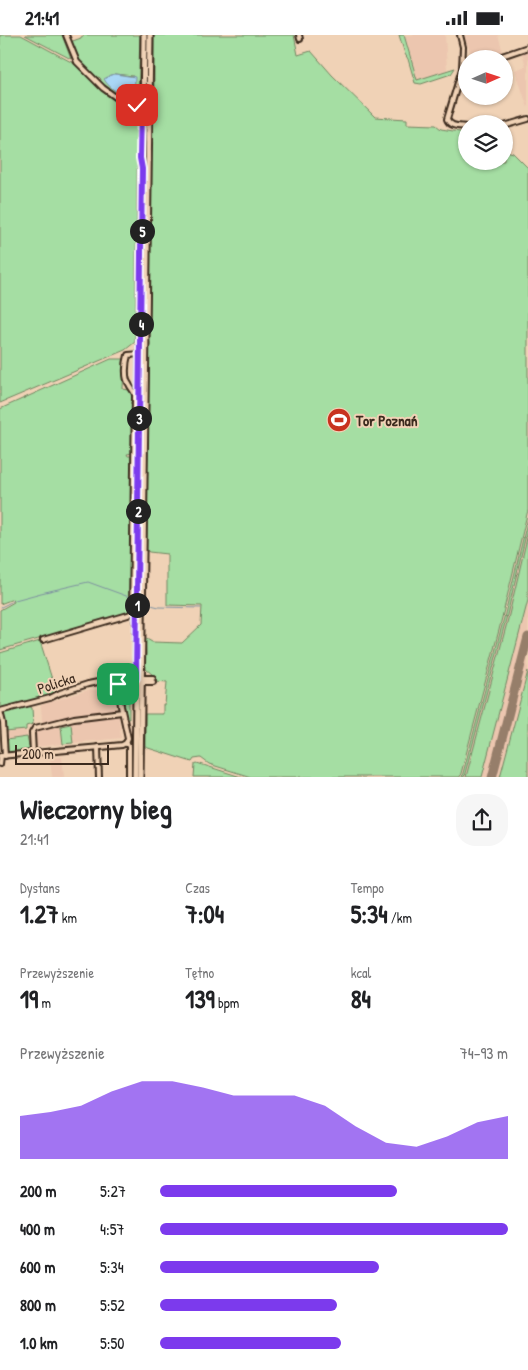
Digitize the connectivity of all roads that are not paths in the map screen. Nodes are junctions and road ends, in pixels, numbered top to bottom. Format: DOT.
graph roads {
  1 [pos="66,35"];
  2 [pos="144,35"];
  3 [pos="150,35"];
  4 [pos="460,35"];
  5 [pos="528,47"];
  6 [pos="463,50"];
  7 [pos="513,52"];
  8 [pos="144,67"];
  9 [pos="458,85"];
  10 [pos="136,104"];
  11 [pos="146,119"];
  12 [pos="528,119"];
  13 [pos="513,123"];
  14 [pos="458,126"];
  15 [pos="142,169"];
  16 [pos="143,354"];
  17 [pos="43,640"];
  18 [pos="120,680"];
  19 [pos="139,680"];
  20 [pos="153,680"];
  21 [pos="0,711"];
  22 [pos="122,712"];
  23 [pos="126,743"];
  24 [pos="98,747"];
  25 [pos="34,753"];
  26 [pos="2,756"];
  27 [pos="0,764"];
  28 [pos="99,777"];
  29 [pos="129,777"];
  30 [pos="134,777"];
  31 [pos="140,777"];
  1 -- 10 [label="street"];
  2 -- 8 [label="main road"];
  3 -- 11 [label="main road"];
  4 -- 6 [label="street"];
  5 -- 7 [label="street"];
  8 -- 10 [label="main road"];
  8 -- 11 [label="main road"];
  9 -- 14 [label="street"];
  10 -- 15 [label="main road"];
  11 -- 15 [label="main road"];
  11 -- 16 [label="main road"];
  12 -- 13 [label="street"];
  15 -- 16 [label="main road"];
  16 -- 17 [label="street"];
  16 -- 19 [label="main road"];
  18 -- 19 [label="street, Policka"];
  18 -- 21 [label="street, Policka"];
  18 -- 22 [label="street"];
  19 -- 20 [label="street, Policka"];
  19 -- 30 [label="main road"];
  19 -- 31 [label="main road"];
  21 -- 26 [label="street"];
  22 -- 23 [label="street"];
  22 -- 25 [label="street"];
  23 -- 24 [label="street"];
  23 -- 29 [label="street"];
  24 -- 25 [label="street"];
  24 -- 28 [label="street"];
  25 -- 26 [label="street"];
  26 -- 27 [label="street"];
}
